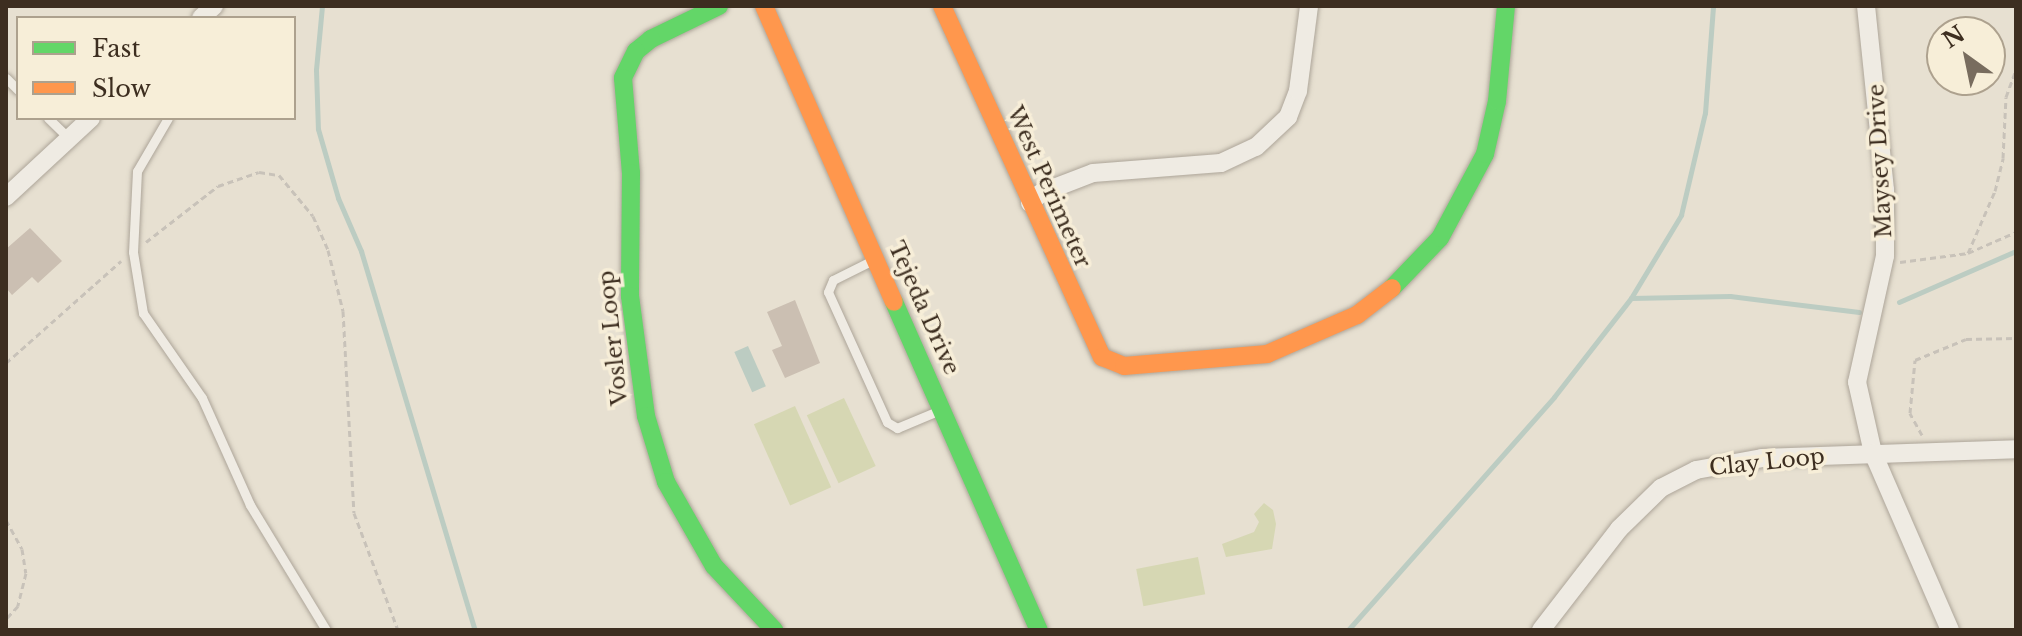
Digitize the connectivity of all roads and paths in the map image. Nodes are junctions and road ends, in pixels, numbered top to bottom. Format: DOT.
graph roads {
  1 [pos="719,6"];
  2 [pos="764,6"];
  3 [pos="942,6"];
  4 [pos="1309,6"];
  5 [pos="1506,6"];
  6 [pos="1866,6"];
  7 [pos="2016,70"];
  8 [pos="50,120"];
  9 [pos="89,120"];
  10 [pos="167,120"];
  11 [pos="69,138"];
  12 [pos="6,197"];
  13 [pos="1030,203"];
  14 [pos="2016,232"];
  15 [pos="133,252"];
  16 [pos="1968,253"];
  17 [pos="876,259"];
  18 [pos="1884,264"];
  19 [pos="2016,338"];
  20 [pos="6,363"];
  21 [pos="943,409"];
  22 [pos="2016,449"];
  23 [pos="1928,452"];
  24 [pos="1873,453"];
  25 [pos="6,520"];
  26 [pos="6,619"];
  27 [pos="326,630"];
  28 [pos="398,630"];
  29 [pos="774,630"];
  30 [pos="1039,630"];
  31 [pos="1541,630"];
  32 [pos="1950,630"];
  1 -- 29 [label="street, Vosler Loop"];
  2 -- 17 [label="street, Tejeda Drive"];
  3 -- 13 [label="street, West Perimeter"];
  4 -- 13 [label="street"];
  5 -- 13 [label="street, West Perimeter"];
  6 -- 18 [label="street, Maysey Drive"];
  7 -- 16 [label="path"];
  8 -- 11 [label="lane"];
  9 -- 11 [label="street"];
  10 -- 15 [label="lane"];
  11 -- 12 [label="street"];
  14 -- 16 [label="path"];
  15 -- 20 [label="path"];
  15 -- 27 [label="lane"];
  15 -- 28 [label="path"];
  16 -- 18 [label="path"];
  17 -- 21 [label="street, Tejeda Drive"];
  17 -- 21 [label="lane"];
  18 -- 24 [label="street, Maysey Drive"];
  19 -- 23 [label="path"];
  21 -- 30 [label="street, Tejeda Drive"];
  22 -- 23 [label="street, Clay Loop"];
  23 -- 24 [label="street, Clay Loop"];
  24 -- 31 [label="street, Clay Loop"];
  24 -- 32 [label="street, Maysey Drive"];
  25 -- 26 [label="path"];
}
